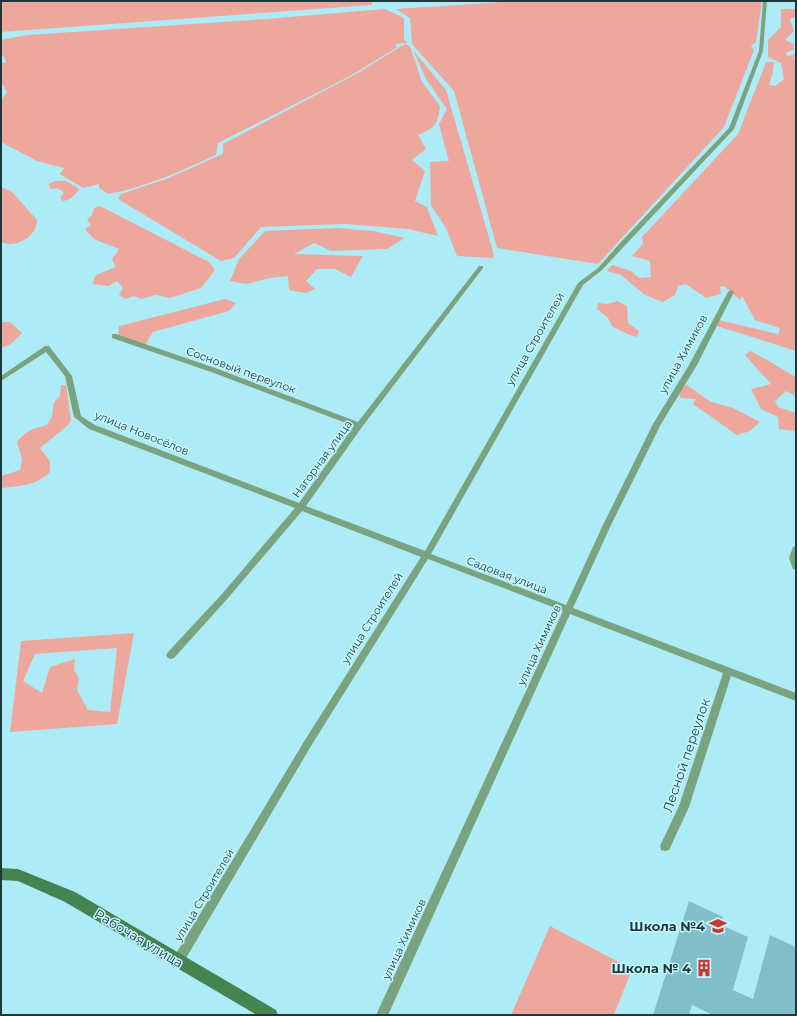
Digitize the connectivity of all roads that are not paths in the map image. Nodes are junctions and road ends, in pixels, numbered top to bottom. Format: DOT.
graph roads {
  1 [pos="765,1"];
  2 [pos="481,267"];
  3 [pos="731,292"];
  4 [pos="114,336"];
  5 [pos="1,379"];
  6 [pos="359,425"];
  7 [pos="300,508"];
  8 [pos="796,549"];
  9 [pos="426,556"];
  10 [pos="796,567"];
  11 [pos="568,610"];
  12 [pos="171,655"];
  13 [pos="728,670"];
  14 [pos="796,697"];
  15 [pos="665,846"];
  16 [pos="1,874"];
  17 [pos="178,961"];
  18 [pos="271,1015"];
  19 [pos="382,1015"];
  1 -- 9 [label="street, улица Строителей"];
  2 -- 6 [label="street, Нагорная улица"];
  3 -- 11 [label="street, улица Химиков"];
  4 -- 6 [label="street, Сосновый переулок"];
  5 -- 7 [label="street, улица Новосёлов"];
  6 -- 7 [label="street, Нагорная улица"];
  7 -- 9 [label="street, Садовая улица"];
  7 -- 12 [label="street, Нагорная улица"];
  8 -- 10 [label="street"];
  9 -- 11 [label="street, Садовая улица"];
  9 -- 17 [label="street, улица Строителей"];
  11 -- 13 [label="street, Садовая улица"];
  11 -- 19 [label="street, улица Химиков"];
  13 -- 14 [label="street, Садовая улица"];
  13 -- 15 [label="street, Лесной переулок"];
  16 -- 17 [label="main road, Рабочая улица"];
  17 -- 18 [label="main road, Рабочая улица"];
}
